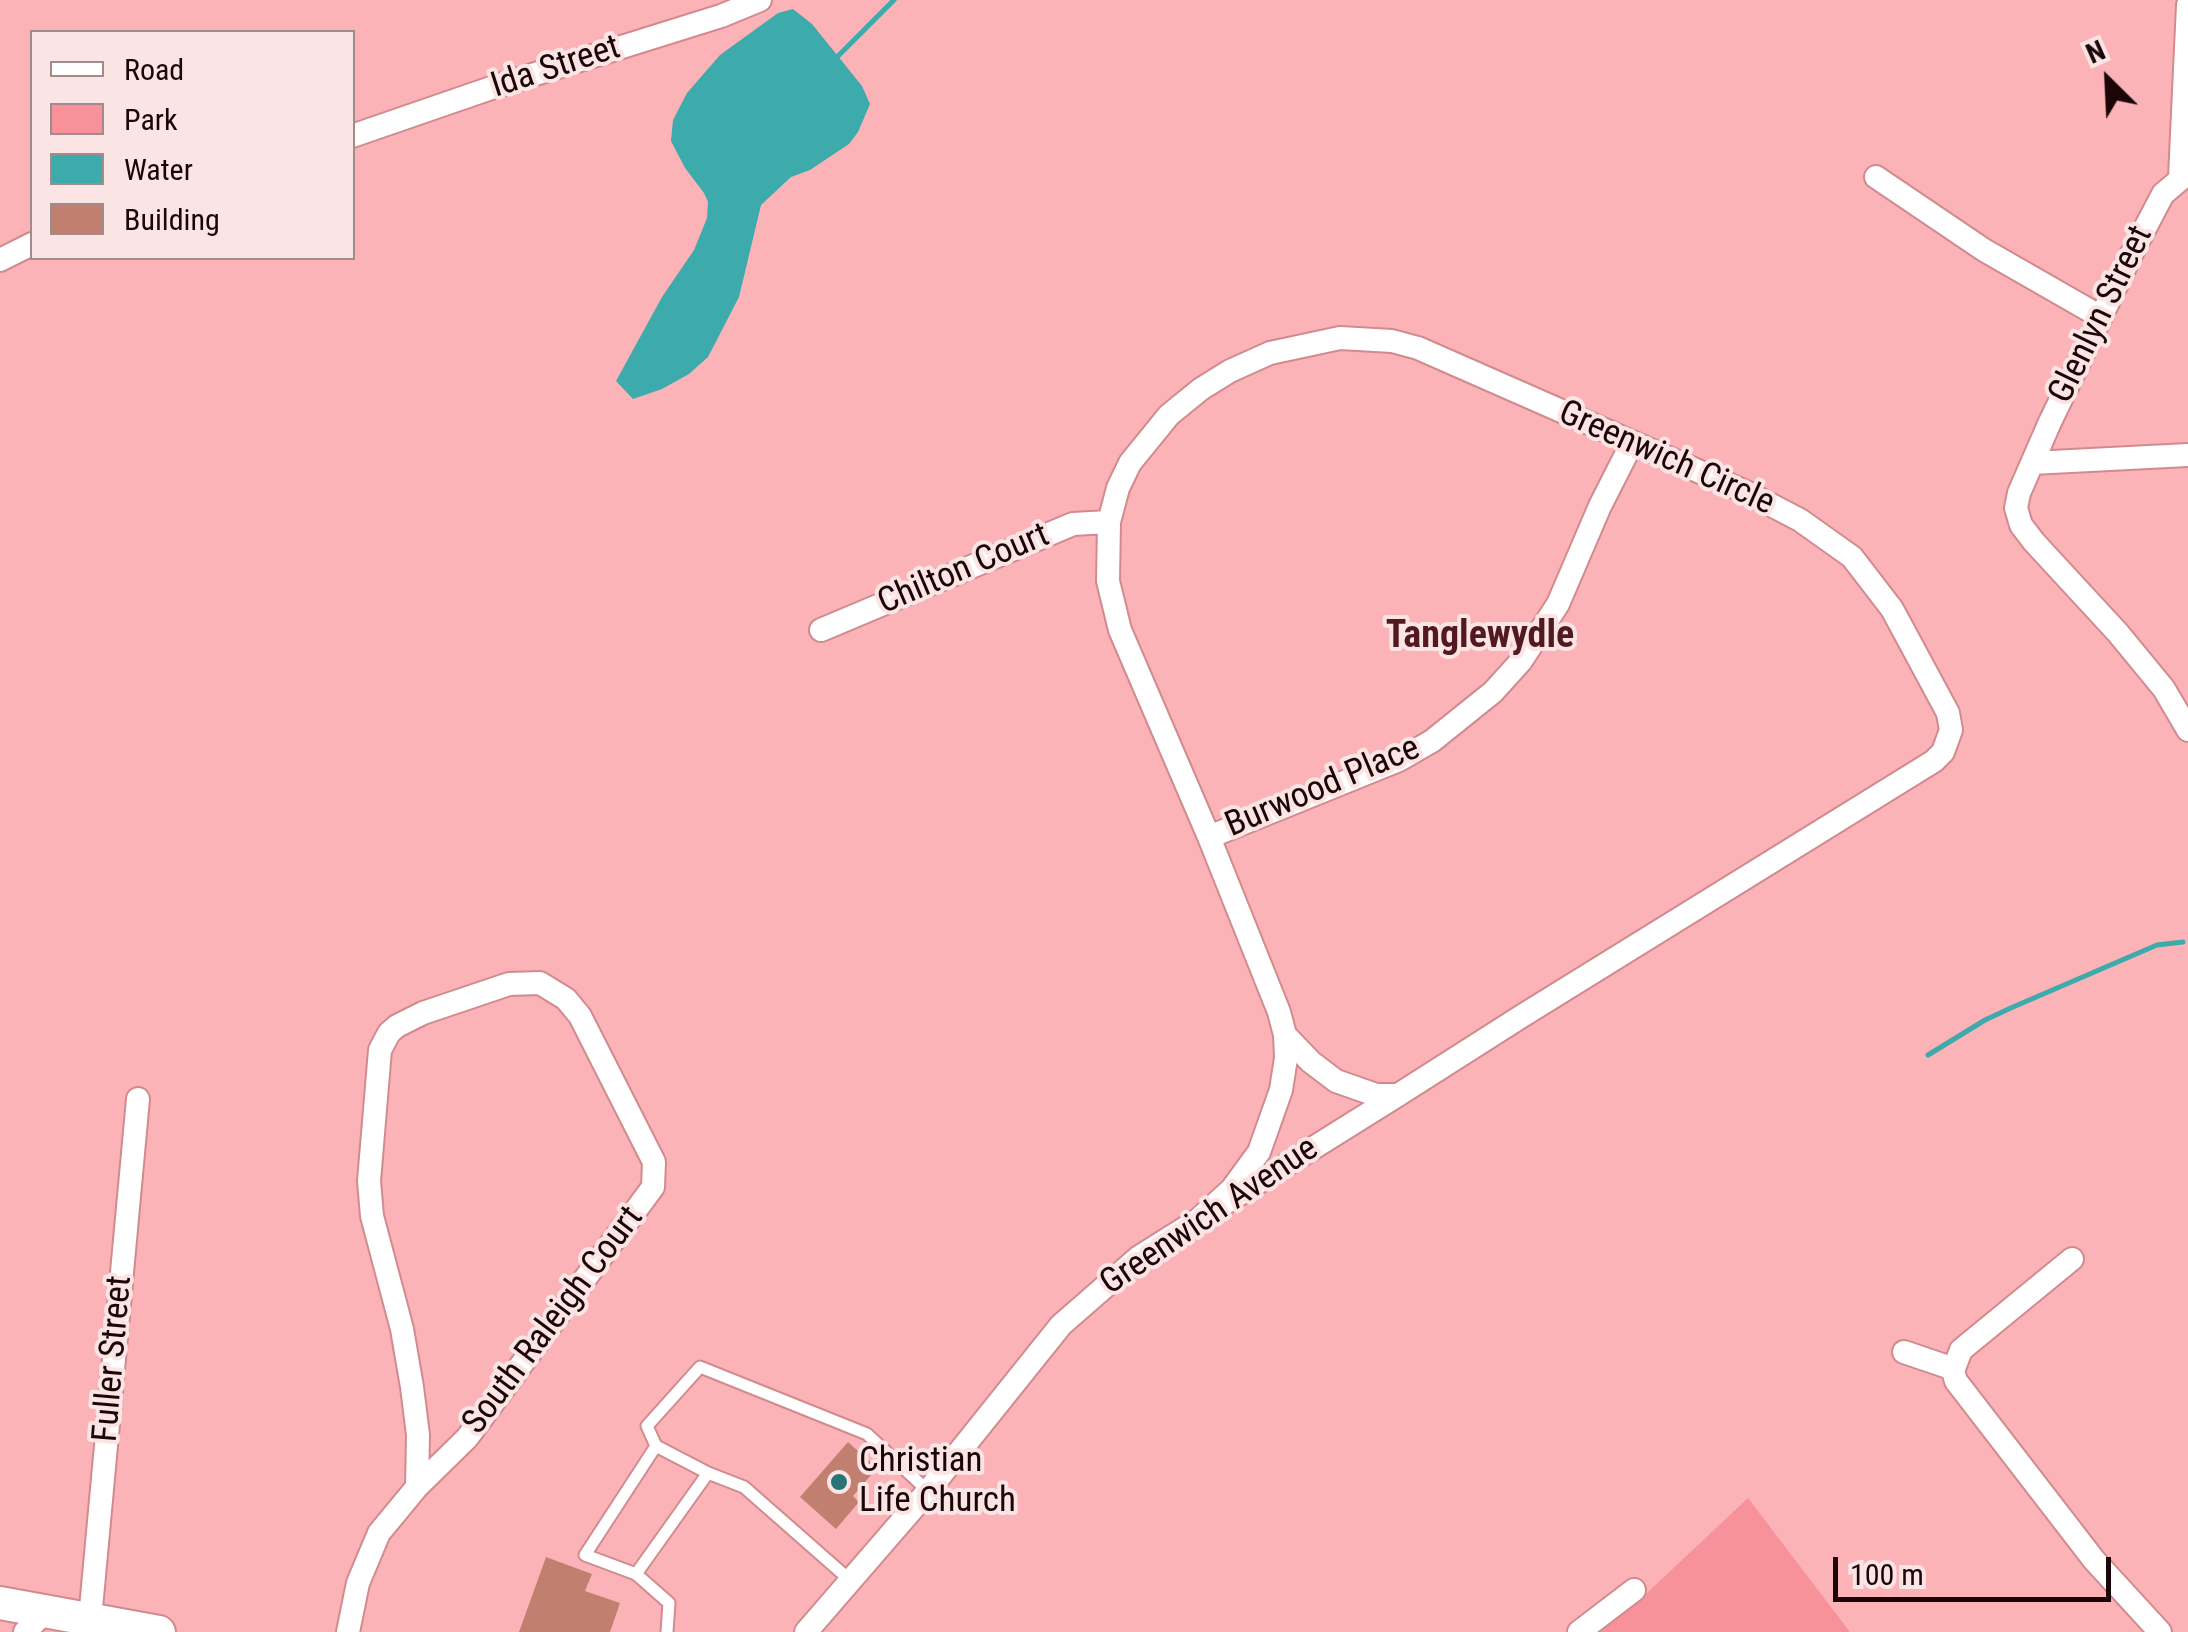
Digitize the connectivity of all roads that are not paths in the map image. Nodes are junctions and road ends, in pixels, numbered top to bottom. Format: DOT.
graph roads {
  1 [pos="760,0"];
  2 [pos="2188,5"];
  3 [pos="355,135"];
  4 [pos="2184,175"];
  5 [pos="1876,177"];
  6 [pos="30,245"];
  7 [pos="0,260"];
  8 [pos="2101,317"];
  9 [pos="1632,443"];
  10 [pos="2188,455"];
  11 [pos="2032,463"];
  12 [pos="1109,522"];
  13 [pos="821,630"];
  14 [pos="2188,730"];
  15 [pos="1209,836"];
  16 [pos="1285,1035"];
  17 [pos="1398,1095"];
  18 [pos="138,1099"];
  19 [pos="1198,1220"];
  20 [pos="2072,1259"];
  21 [pos="1904,1352"];
  22 [pos="1954,1369"];
  23 [pos="656,1446"];
  24 [pos="708,1473"];
  25 [pos="418,1487"];
  26 [pos="928,1491"];
  27 [pos="636,1574"];
  28 [pos="852,1581"];
  29 [pos="1634,1590"];
  30 [pos="0,1603"];
  31 [pos="90,1619"];
  32 [pos="35,1622"];
  33 [pos="158,1632"];
  34 [pos="348,1632"];
  35 [pos="667,1632"];
  36 [pos="806,1632"];
  37 [pos="1579,1632"];
  38 [pos="2160,1632"];
  1 -- 3 [label="street, Ida Street"];
  2 -- 4 [label="street, Glenlyn Street"];
  4 -- 8 [label="street, Glenlyn Street"];
  5 -- 8 [label="street"];
  6 -- 7 [label="street"];
  8 -- 11 [label="street, Glenlyn Street"];
  9 -- 12 [label="street, Greenwich Circle"];
  9 -- 15 [label="street, Burwood Place"];
  9 -- 17 [label="street, Greenwich Circle"];
  10 -- 11 [label="street"];
  11 -- 14 [label="street, Glenlyn Street"];
  12 -- 13 [label="street, Chilton Court"];
  12 -- 15 [label="street, Greenwich Circle"];
  15 -- 16 [label="street, Greenwich Circle"];
  16 -- 17 [label="street, Greenwich Circle"];
  16 -- 19 [label="street, Greenwich Circle"];
  17 -- 19 [label="street, Greenwich Avenue"];
  18 -- 31 [label="street, Fuller Street"];
  19 -- 26 [label="street, Greenwich Avenue"];
  20 -- 22 [label="street"];
  21 -- 22 [label="street"];
  22 -- 38 [label="street"];
  23 -- 24 [label="lane"];
  23 -- 26 [label="lane"];
  23 -- 27 [label="lane"];
  24 -- 27 [label="lane"];
  24 -- 28 [label="lane"];
  25 -- 25 [label="street, South Raleigh Court"];
  25 -- 34 [label="street, South Raleigh Court"];
  26 -- 28 [label="street, Greenwich Avenue"];
  27 -- 35 [label="lane"];
  28 -- 36 [label="street, Greenwich Avenue"];
  29 -- 37 [label="street"];
  30 -- 32 [label="main road"];
  31 -- 32 [label="main road"];
  31 -- 33 [label="main road"];
}
